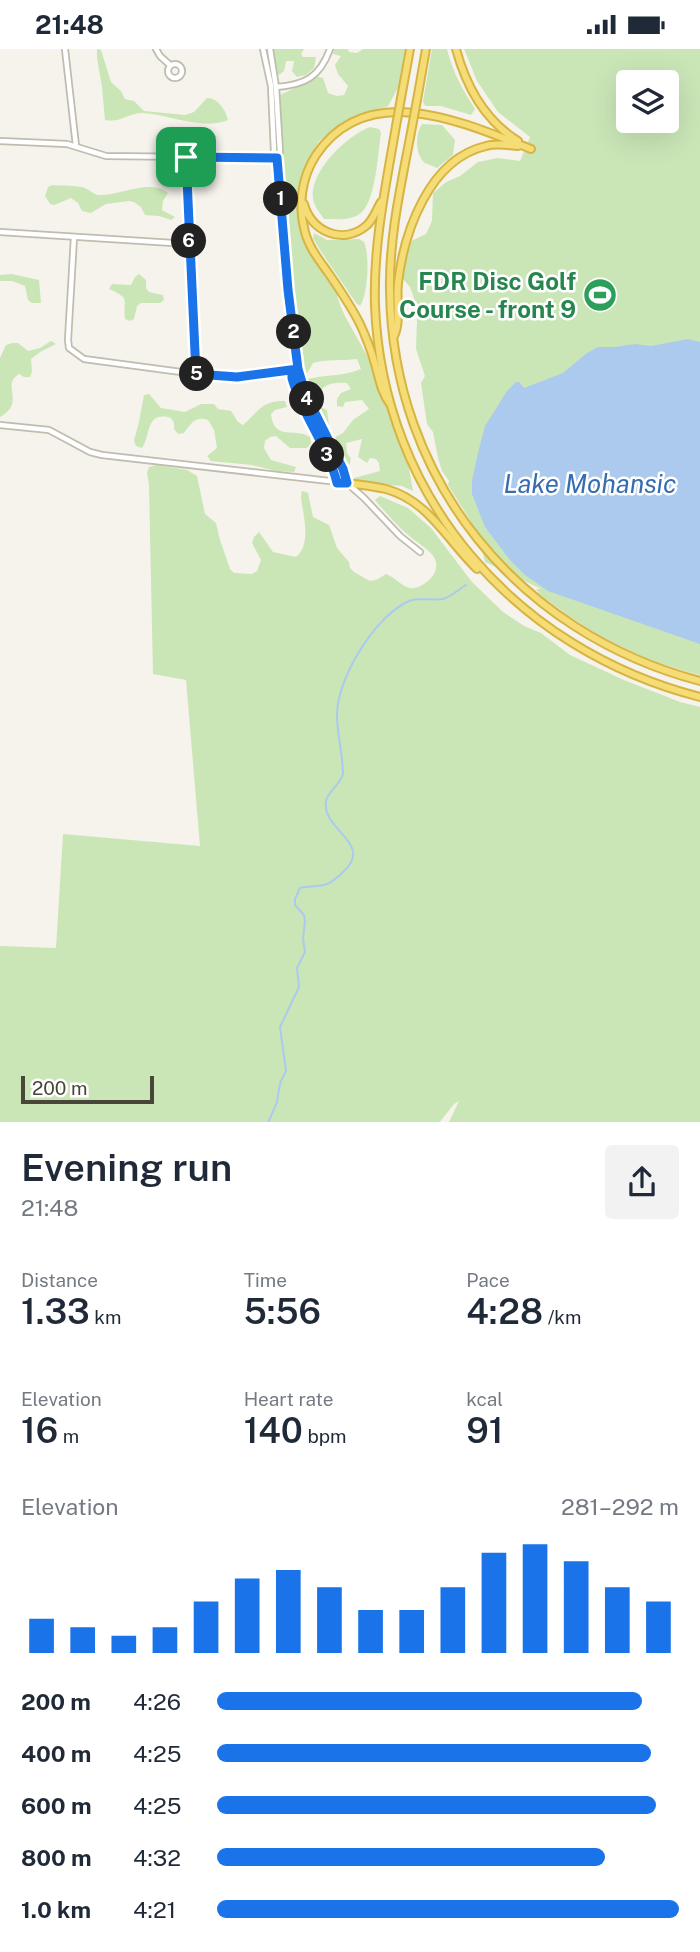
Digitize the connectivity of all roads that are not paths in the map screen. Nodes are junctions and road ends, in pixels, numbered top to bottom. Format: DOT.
graph roads {
  1 [pos="65,49"];
  2 [pos="156,49"];
  3 [pos="263,49"];
  4 [pos="270,49"];
  5 [pos="330,49"];
  6 [pos="410,49"];
  7 [pos="426,49"];
  8 [pos="456,49"];
  9 [pos="170,65"];
  10 [pos="276,87"];
  11 [pos="0,141"];
  12 [pos="76,146"];
  13 [pos="531,149"];
  14 [pos="186,157"];
  15 [pos="277,158"];
  16 [pos="303,188"];
  17 [pos="384,197"];
  18 [pos="0,232"];
  19 [pos="74,237"];
  20 [pos="189,244"];
  21 [pos="393,338"];
  22 [pos="298,369"];
  23 [pos="196,374"];
  24 [pos="393,408"];
  25 [pos="0,425"];
  26 [pos="337,483"];
  27 [pos="347,483"];
  28 [pos="420,552"];
  29 [pos="497,585"];
  30 [pos="700,681"];
  31 [pos="700,698"];
  1 -- 12 [label="street"];
  2 -- 9 [label="street"];
  3 -- 15 [label="street"];
  4 -- 10 [label="street"];
  5 -- 10 [label="street"];
  6 -- 17 [label="highway, bridge"];
  7 -- 21 [label="highway, bridge"];
  8 -- 13 [label="highway"];
  10 -- 15 [label="street"];
  11 -- 12 [label="street"];
  12 -- 14 [label="street"];
  13 -- 16 [label="highway"];
  13 -- 21 [label="highway"];
  14 -- 15 [label="street"];
  14 -- 20 [label="street"];
  15 -- 22 [label="street"];
  16 -- 17 [label="highway"];
  16 -- 24 [label="highway"];
  17 -- 24 [label="highway"];
  18 -- 19 [label="street"];
  19 -- 20 [label="street"];
  19 -- 23 [label="street"];
  20 -- 23 [label="street"];
  21 -- 30 [label="highway"];
  22 -- 23 [label="street"];
  22 -- 26 [label="street"];
  22 -- 27 [label="street"];
  24 -- 29 [label="highway"];
  25 -- 26 [label="street"];
  26 -- 27 [label="street"];
  27 -- 28 [label="street"];
  27 -- 29 [label="highway"];
  29 -- 31 [label="highway"];
}
